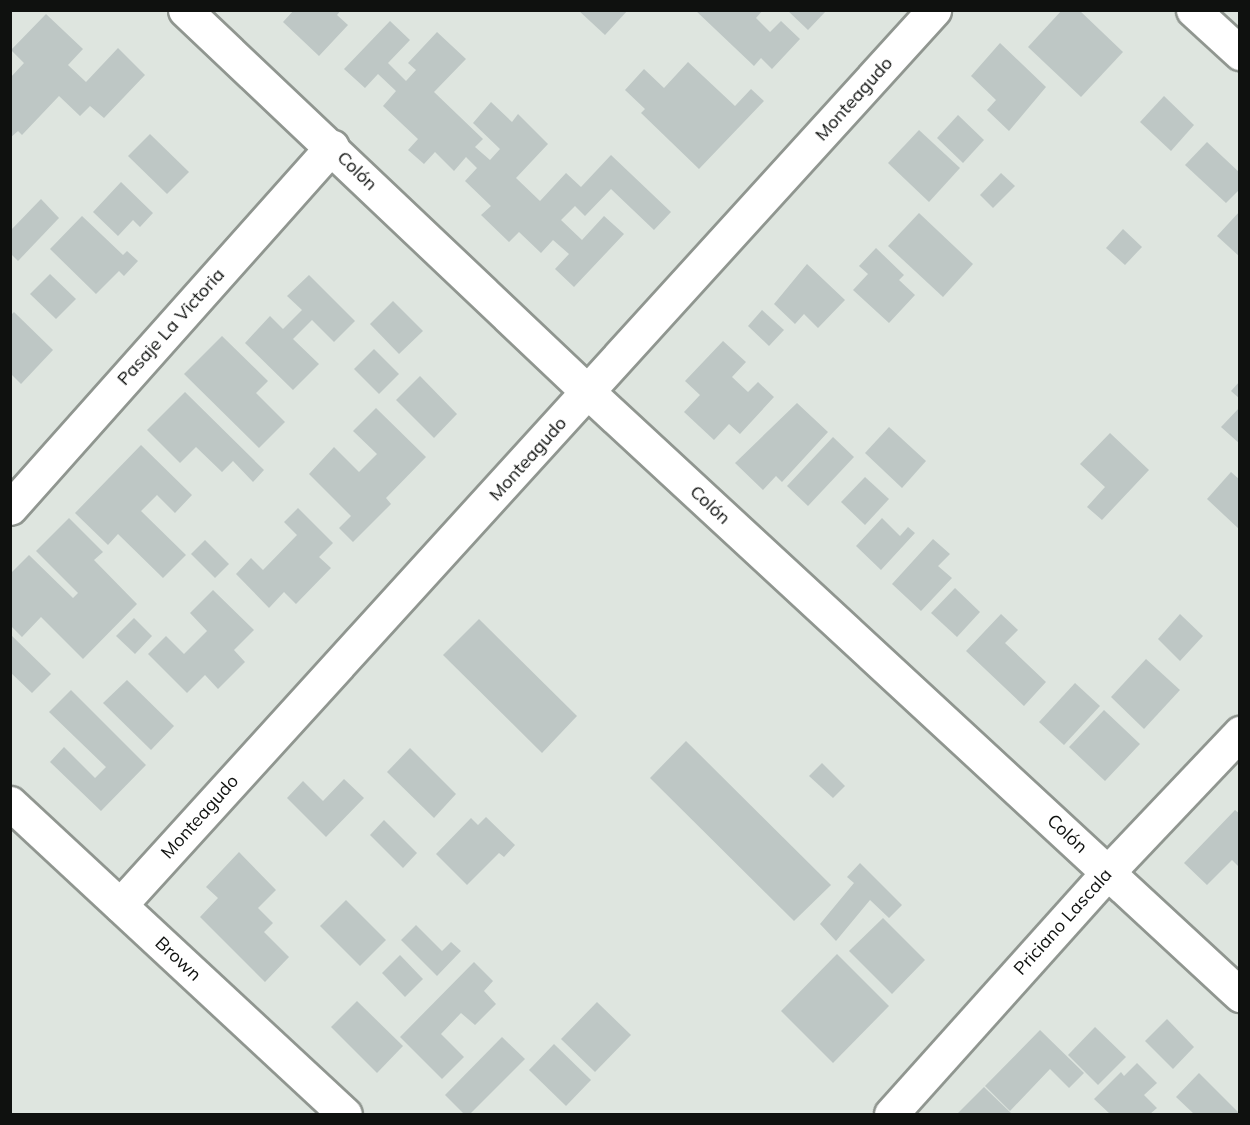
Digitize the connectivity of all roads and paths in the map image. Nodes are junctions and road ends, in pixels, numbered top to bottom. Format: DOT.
graph roads {
  1 [pos="185,10"];
  2 [pos="934,10"];
  3 [pos="1193,10"];
  4 [pos="1239,53"];
  5 [pos="332,147"];
  6 [pos="589,393"];
  7 [pos="10,508"];
  8 [pos="1239,733"];
  9 [pos="10,803"];
  10 [pos="1108,872"];
  11 [pos="120,905"];
  12 [pos="1239,995"];
  13 [pos="345,1114"];
  14 [pos="891,1114"];
  1 -- 5 [label="street, Colón"];
  2 -- 6 [label="street, Monteagudo"];
  3 -- 4 [label="street"];
  5 -- 6 [label="street, Colón"];
  5 -- 7 [label="street, Pasaje La Victoria"];
  6 -- 10 [label="street, Colón"];
  6 -- 11 [label="street, Monteagudo"];
  8 -- 10 [label="street, Priciano Lascala"];
  9 -- 11 [label="street, Brown"];
  10 -- 12 [label="street, Colón"];
  10 -- 14 [label="street, Priciano Lascala"];
  11 -- 13 [label="street, Brown"];
}
